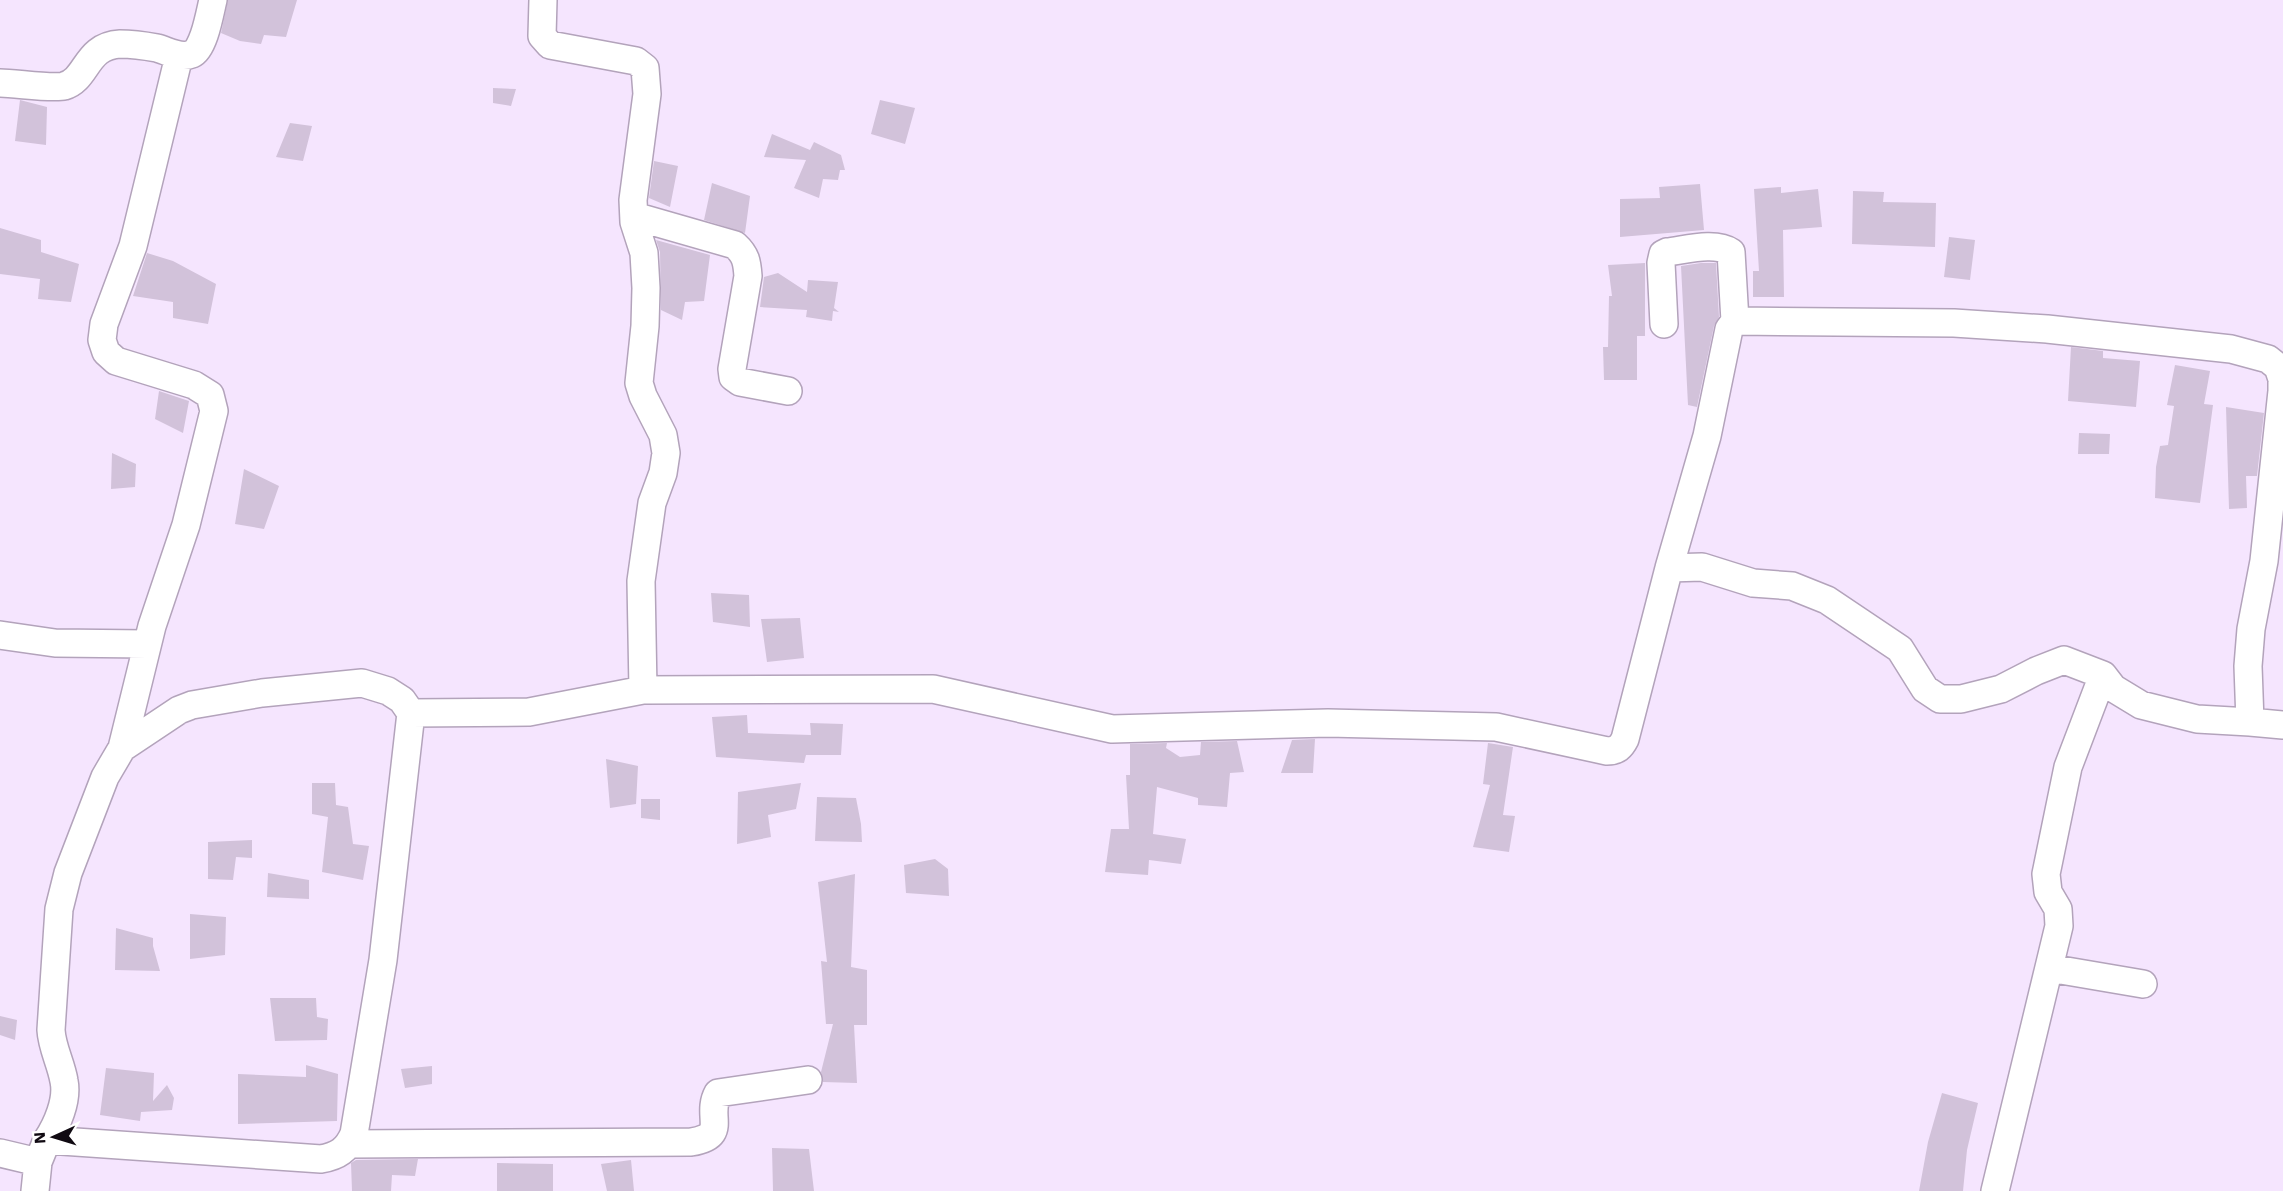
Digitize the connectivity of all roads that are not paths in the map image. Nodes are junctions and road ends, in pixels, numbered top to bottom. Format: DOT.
graph roads {
  1 [pos="213,0"];
  2 [pos="543,0"];
  3 [pos="179,56"];
  4 [pos="0,83"];
  5 [pos="634,216"];
  6 [pos="1735,321"];
  7 [pos="1664,324"];
  8 [pos="788,391"];
  9 [pos="1669,568"];
  10 [pos="0,635"];
  11 [pos="147,644"];
  12 [pos="2103,675"];
  13 [pos="643,690"];
  14 [pos="411,713"];
  15 [pos="2250,722"];
  16 [pos="2283,725"];
  17 [pos="122,748"];
  18 [pos="2049,968"];
  19 [pos="2143,984"];
  20 [pos="808,1080"];
  21 [pos="350,1144"];
  22 [pos="42,1151"];
  23 [pos="0,1153"];
  24 [pos="34,1191"];
  25 [pos="1995,1191"];
  1 -- 3 [label="street"];
  2 -- 5 [label="street"];
  3 -- 4 [label="street"];
  3 -- 11 [label="street"];
  5 -- 8 [label="street"];
  5 -- 13 [label="street"];
  6 -- 7 [label="street"];
  6 -- 9 [label="street"];
  6 -- 15 [label="street"];
  9 -- 12 [label="street"];
  9 -- 13 [label="street"];
  10 -- 11 [label="street"];
  11 -- 17 [label="street"];
  12 -- 15 [label="street"];
  12 -- 18 [label="street"];
  13 -- 14 [label="street"];
  14 -- 17 [label="street"];
  14 -- 21 [label="street"];
  15 -- 16 [label="street"];
  17 -- 22 [label="street"];
  18 -- 19 [label="street"];
  18 -- 25 [label="street"];
  20 -- 21 [label="street"];
  21 -- 22 [label="street"];
  22 -- 23 [label="street"];
  22 -- 24 [label="street"];
}
